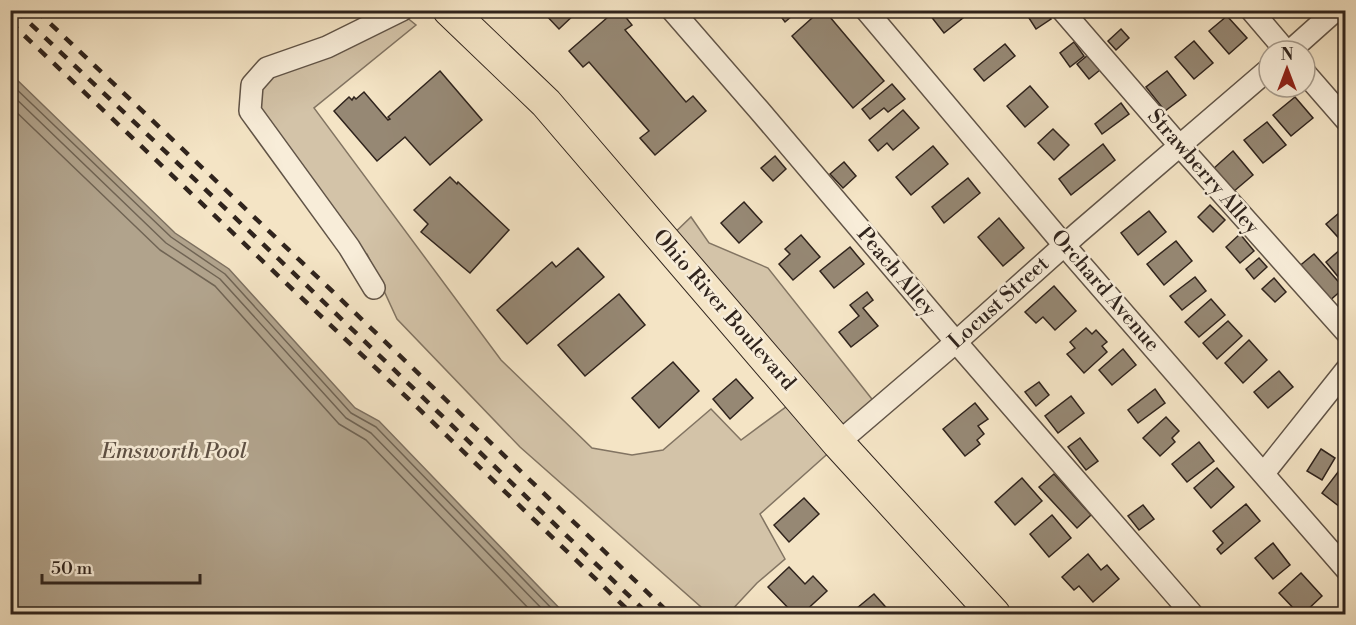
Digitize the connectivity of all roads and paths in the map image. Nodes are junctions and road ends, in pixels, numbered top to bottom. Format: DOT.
graph roads {
  1 [pos="402,10"];
  2 [pos="449,10"];
  3 [pos="672,10"];
  4 [pos="866,10"];
  5 [pos="1062,10"];
  6 [pos="1251,10"];
  7 [pos="1336,10"];
  8 [pos="1277,39"];
  9 [pos="1302,39"];
  10 [pos="1257,79"];
  11 [pos="1317,87"];
  12 [pos="1346,120"];
  13 [pos="1180,146"];
  14 [pos="1064,245"];
  15 [pos="374,288"];
  16 [pos="1346,332"];
  17 [pos="956,342"];
  18 [pos="1346,370"];
  19 [pos="838,443"];
  20 [pos="1264,473"];
  21 [pos="1346,569"];
  22 [pos="994,615"];
  23 [pos="1192,615"];
  1 -- 15 [label="street"];
  2 -- 19 [label="highway, Ohio River Boulevard"];
  3 -- 17 [label="street, Peach Alley"];
  4 -- 14 [label="street, Orchard Avenue"];
  5 -- 13 [label="street, Strawberry Alley"];
  6 -- 8 [label="street"];
  7 -- 9 [label="street"];
  10 -- 13 [label="street, Locust Street"];
  11 -- 12 [label="street"];
  13 -- 14 [label="street, Locust Street"];
  13 -- 16 [label="street, Strawberry Alley"];
  14 -- 17 [label="street, Locust Street"];
  14 -- 20 [label="street, Orchard Avenue"];
  17 -- 19 [label="street, Locust Street"];
  17 -- 23 [label="street, Peach Alley"];
  18 -- 20 [label="street"];
  19 -- 22 [label="highway, Ohio River Boulevard"];
  20 -- 21 [label="street, Orchard Avenue"];
}
